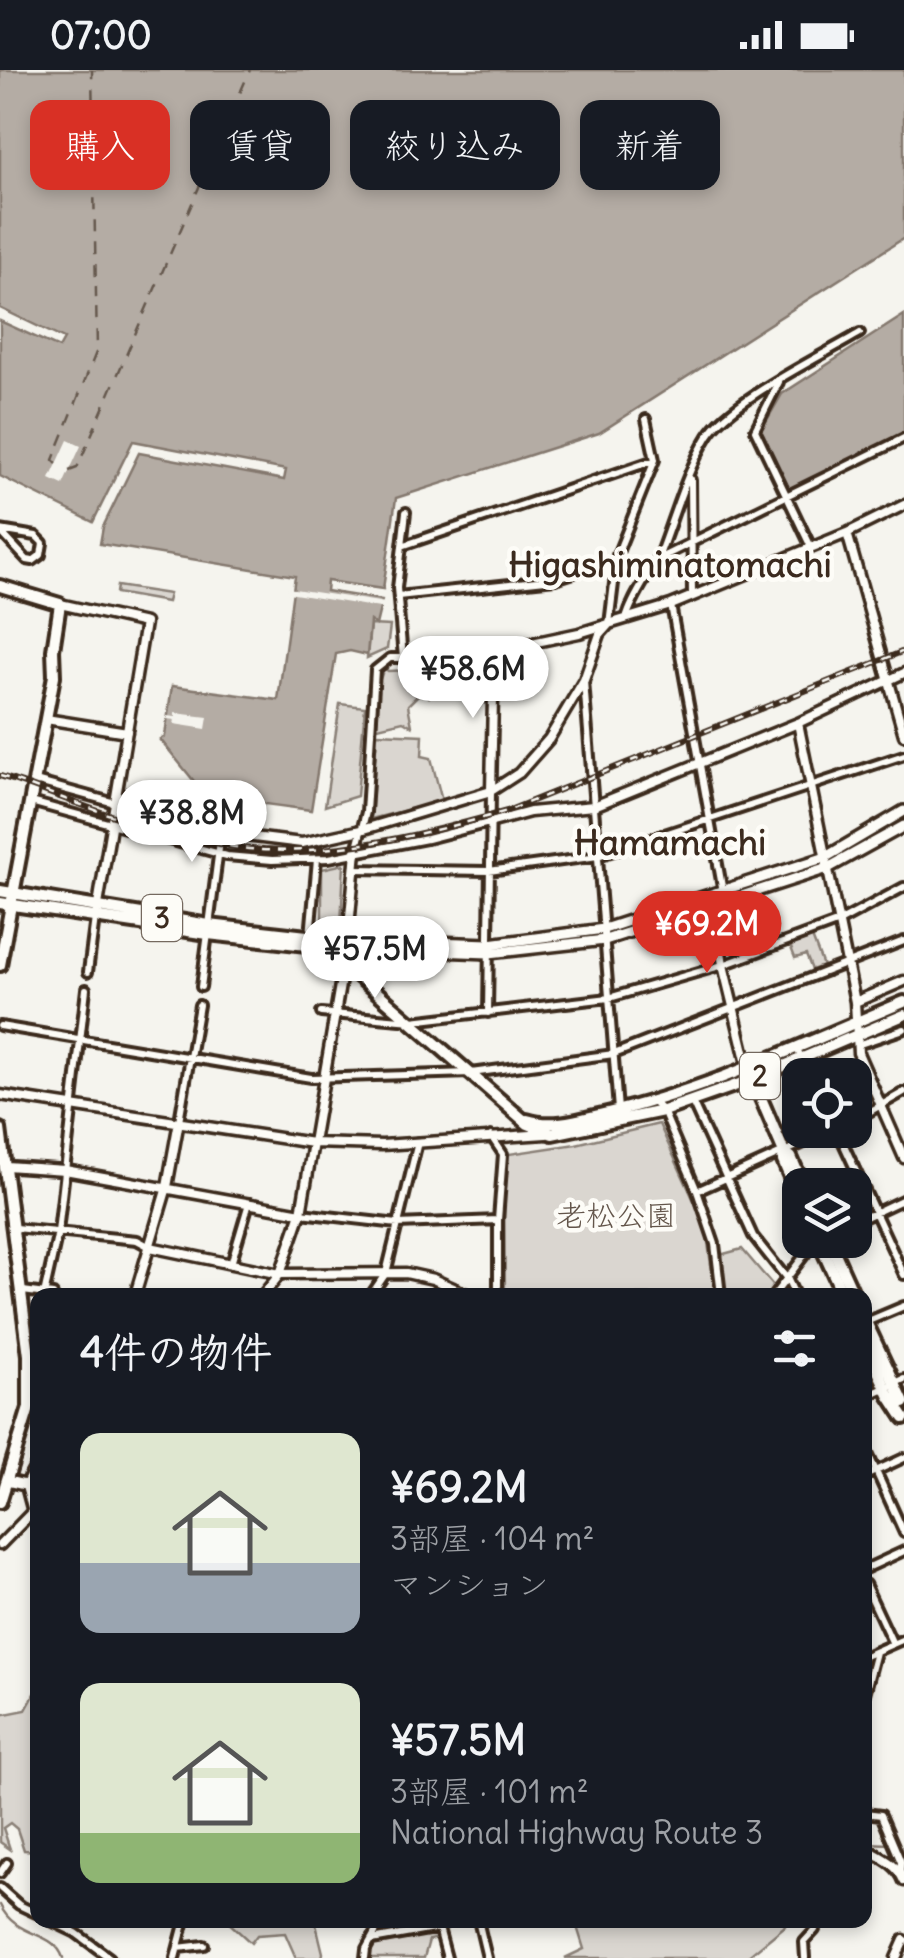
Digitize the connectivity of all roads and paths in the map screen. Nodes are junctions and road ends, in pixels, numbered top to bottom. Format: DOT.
graph roads {
  1 [pos="860,332"];
  2 [pos="780,381"];
  3 [pos="646,418"];
  4 [pos="904,438"];
  5 [pos="655,460"];
  6 [pos="692,474"];
  7 [pos="788,498"];
  8 [pos="904,506"];
  9 [pos="406,512"];
  10 [pos="0,531"];
  11 [pos="847,533"];
  12 [pos="690,544"];
  13 [pos="402,546"];
  14 [pos="810,547"];
  15 [pos="656,560"];
  16 [pos="616,567"];
  17 [pos="0,586"];
  18 [pos="398,596"];
  19 [pos="692,596"];
  20 [pos="60,604"];
  21 [pos="671,605"];
  22 [pos="626,619"];
  23 [pos="609,624"];
  24 [pos="494,651"];
  25 [pos="403,658"];
  26 [pos="904,674"];
  27 [pos="584,680"];
  28 [pos="888,681"];
  29 [pos="46,719"];
  30 [pos="798,723"];
  31 [pos="127,732"];
  32 [pos="904,735"];
  33 [pos="904,754"];
  34 [pos="701,760"];
  35 [pos="34,781"];
  36 [pos="811,786"];
  37 [pos="490,792"];
  38 [pos="31,802"];
  39 [pos="116,804"];
  40 [pos="594,806"];
  41 [pos="904,812"];
  42 [pos="711,819"];
  43 [pos="110,823"];
  44 [pos="489,824"];
  45 [pos="904,826"];
  46 [pos="361,830"];
  47 [pos="221,834"];
  48 [pos="356,850"];
  49 [pos="218,853"];
  50 [pos="598,856"];
  51 [pos="316,859"];
  52 [pos="827,862"];
  53 [pos="354,869"];
  54 [pos="489,872"];
  55 [pos="904,887"];
  56 [pos="0,892"];
  57 [pos="722,892"];
  58 [pos="8,901"];
  59 [pos="714,904"];
  60 [pos="96,912"];
  61 [pos="839,922"];
  62 [pos="209,929"];
  63 [pos="604,935"];
  64 [pos="310,936"];
  65 [pos="904,940"];
  66 [pos="347,943"];
  67 [pos="327,944"];
  68 [pos="489,949"];
  69 [pos="846,961"];
  70 [pos="344,964"];
  71 [pos="3,965"];
  72 [pos="723,965"];
  73 [pos="88,972"];
  74 [pos="904,981"];
  75 [pos="201,987"];
  76 [pos="86,989"];
  77 [pos="609,998"];
  78 [pos="854,1002"];
  79 [pos="904,1002"];
  80 [pos="199,1005"];
  81 [pos="732,1005"];
  82 [pos="321,1013"];
  83 [pos="488,1013"];
  84 [pos="904,1014"];
  85 [pos="334,1015"];
  86 [pos="412,1021"];
  87 [pos="854,1023"];
  88 [pos="0,1026"];
  89 [pos="904,1030"];
  90 [pos="80,1038"];
  91 [pos="855,1040"];
  92 [pos="799,1052"];
  93 [pos="614,1054"];
  94 [pos="190,1055"];
  95 [pos="802,1058"];
  96 [pos="471,1073"];
  97 [pos="749,1074"];
  98 [pos="323,1078"];
  99 [pos="904,1092"];
  100 [pos="0,1095"];
  101 [pos="667,1098"];
  102 [pos="653,1102"];
  103 [pos="692,1102"];
  104 [pos="73,1105"];
  105 [pos="880,1108"];
  106 [pos="618,1110"];
  107 [pos="663,1111"];
  108 [pos="516,1112"];
  109 [pos="872,1112"];
  110 [pos="179,1121"];
  111 [pos="534,1128"];
  112 [pos="0,1129"];
  113 [pos="551,1129"];
  114 [pos="509,1135"];
  115 [pos="491,1136"];
  116 [pos="418,1142"];
  117 [pos="312,1143"];
  118 [pos="793,1148"];
  119 [pos="844,1148"];
  120 [pos="784,1152"];
  121 [pos="904,1158"];
  122 [pos="786,1168"];
  123 [pos="796,1168"];
  124 [pos="65,1170"];
  125 [pos="4,1172"];
  126 [pos="726,1179"];
  127 [pos="167,1187"];
  128 [pos="698,1191"];
  129 [pos="904,1199"];
  130 [pos="248,1204"];
  131 [pos="301,1212"];
  132 [pos="875,1213"];
  133 [pos="872,1214"];
  134 [pos="498,1220"];
  135 [pos="398,1224"];
  136 [pos="16,1228"];
  137 [pos="58,1232"];
  138 [pos="150,1248"];
  139 [pos="804,1258"];
  140 [pos="826,1258"];
  141 [pos="837,1258"];
  142 [pos="230,1264"];
  143 [pos="386,1273"];
  144 [pos="280,1274"];
  145 [pos="904,1275"];
  146 [pos="788,1280"];
  147 [pos="45,1288"];
  148 [pos="137,1288"];
  149 [pos="269,1288"];
  150 [pos="376,1288"];
  151 [pos="454,1288"];
  152 [pos="498,1288"];
  153 [pos="720,1288"];
  154 [pos="781,1288"];
  155 [pos="792,1288"];
  156 [pos="840,1288"];
  157 [pos="851,1288"];
  158 [pos="24,1291"];
  159 [pos="30,1292"];
  160 [pos="904,1306"];
  161 [pos="872,1319"];
  162 [pos="30,1330"];
  163 [pos="872,1336"];
  164 [pos="872,1353"];
  165 [pos="895,1384"];
  166 [pos="872,1394"];
  167 [pos="30,1398"];
  168 [pos="904,1403"];
  169 [pos="904,1418"];
  170 [pos="904,1458"];
  171 [pos="872,1462"];
  172 [pos="876,1471"];
  173 [pos="872,1473"];
  174 [pos="30,1476"];
  175 [pos="7,1481"];
  176 [pos="26,1484"];
  177 [pos="30,1485"];
  178 [pos="30,1495"];
  179 [pos="0,1502"];
  180 [pos="30,1513"];
  181 [pos="904,1533"];
  182 [pos="0,1545"];
  183 [pos="904,1551"];
  184 [pos="872,1566"];
  185 [pos="872,1599"];
  186 [pos="904,1639"];
  187 [pos="893,1644"];
  188 [pos="876,1652"];
  189 [pos="872,1653"];
  190 [pos="872,1667"];
  191 [pos="872,1814"];
  192 [pos="872,1853"];
  193 [pos="7,1862"];
  194 [pos="0,1873"];
  195 [pos="902,1876"];
  196 [pos="0,1888"];
  197 [pos="30,1911"];
  198 [pos="66,1928"];
  199 [pos="182,1928"];
  200 [pos="378,1928"];
  201 [pos="438,1928"];
  202 [pos="480,1928"];
  203 [pos="815,1928"];
  204 [pos="372,1940"];
  205 [pos="904,1940"];
  206 [pos="204,1945"];
  207 [pos="178,1948"];
  208 [pos="110,1958"];
  209 [pos="175,1958"];
  210 [pos="365,1958"];
  211 [pos="446,1958"];
  212 [pos="487,1958"];
  213 [pos="805,1958"];
  214 [pos="896,1958"];
  1 -- 2 [label="street"];
  2 -- 6 [label="street"];
  2 -- 7 [label="street"];
  3 -- 5 [label="street"];
  4 -- 7 [label="street"];
  5 -- 13 [label="street"];
  5 -- 16 [label="street"];
  6 -- 12 [label="street"];
  6 -- 15 [label="street"];
  7 -- 12 [label="street"];
  7 -- 14 [label="street"];
  8 -- 11 [label="street"];
  9 -- 13 [label="street"];
  10 -- 10 [label="street"];
  11 -- 14 [label="street"];
  11 -- 28 [label="street"];
  12 -- 15 [label="street"];
  12 -- 19 [label="street"];
  13 -- 18 [label="street"];
  14 -- 19 [label="street"];
  15 -- 22 [label="street"];
  16 -- 18 [label="street"];
  16 -- 23 [label="street"];
  17 -- 20 [label="main road"];
  18 -- 25 [label="street"];
  19 -- 21 [label="street"];
  20 -- 29 [label="main road"];
  20 -- 31 [label="street"];
  21 -- 22 [label="street"];
  21 -- 34 [label="street"];
  22 -- 23 [label="street"];
  23 -- 24 [label="street"];
  23 -- 27 [label="street"];
  24 -- 25 [label="street"];
  24 -- 37 [label="street"];
  25 -- 46 [label="street"];
  26 -- 28 [label="street"];
  27 -- 37 [label="street"];
  27 -- 40 [label="street"];
  28 -- 30 [label="street"];
  28 -- 32 [label="street"];
  29 -- 31 [label="street"];
  29 -- 35 [label="main road"];
  30 -- 34 [label="street"];
  30 -- 36 [label="street"];
  31 -- 39 [label="street"];
  33 -- 36 [label="street"];
  34 -- 40 [label="street"];
  34 -- 42 [label="street"];
  35 -- 38 [label="main road"];
  35 -- 39 [label="street"];
  36 -- 42 [label="street"];
  36 -- 52 [label="street"];
  37 -- 44 [label="street"];
  37 -- 46 [label="street"];
  38 -- 43 [label="street"];
  38 -- 58 [label="main road"];
  39 -- 43 [label="street"];
  39 -- 47 [label="street"];
  40 -- 44 [label="street"];
  40 -- 50 [label="street"];
  41 -- 52 [label="main road"];
  42 -- 50 [label="street"];
  42 -- 57 [label="street"];
  43 -- 49 [label="street"];
  43 -- 60 [label="street"];
  44 -- 48 [label="street"];
  44 -- 54 [label="street"];
  45 -- 52 [label="main road"];
  46 -- 47 [label="street"];
  46 -- 48 [label="street"];
  47 -- 49 [label="street"];
  48 -- 51 [label="street"];
  48 -- 53 [label="street"];
  49 -- 51 [label="street"];
  49 -- 62 [label="street"];
  50 -- 54 [label="street"];
  50 -- 63 [label="street"];
  51 -- 64 [label="street"];
  52 -- 57 [label="main road"];
  52 -- 59 [label="main road"];
  52 -- 61 [label="street"];
  53 -- 54 [label="street"];
  53 -- 66 [label="street"];
  54 -- 68 [label="street"];
  55 -- 61 [label="street"];
  56 -- 58 [label="main road, 3"];
  57 -- 59 [label="street"];
  57 -- 63 [label="main road"];
  58 -- 60 [label="main road, 3"];
  58 -- 71 [label="main road"];
  59 -- 63 [label="main road"];
  59 -- 72 [label="street"];
  60 -- 62 [label="main road, 3"];
  60 -- 73 [label="street"];
  61 -- 69 [label="street"];
  61 -- 72 [label="street"];
  62 -- 64 [label="main road, 3"];
  62 -- 67 [label="main road, 3"];
  62 -- 75 [label="street"];
  63 -- 68 [label="main road"];
  63 -- 77 [label="street"];
  64 -- 67 [label="main road, 3"];
  65 -- 69 [label="street"];
  66 -- 67 [label="main road"];
  66 -- 68 [label="main road"];
  66 -- 70 [label="street"];
  67 -- 70 [label="main road"];
  68 -- 83 [label="street"];
  69 -- 78 [label="street"];
  69 -- 81 [label="street"];
  70 -- 85 [label="street"];
  70 -- 86 [label="main road"];
  72 -- 77 [label="street"];
  72 -- 81 [label="street"];
  74 -- 78 [label="street"];
  76 -- 90 [label="street"];
  77 -- 83 [label="street"];
  77 -- 93 [label="street"];
  78 -- 87 [label="street"];
  79 -- 87 [label="main road, 2"];
  80 -- 94 [label="street"];
  81 -- 93 [label="street"];
  81 -- 97 [label="street"];
  82 -- 85 [label="street"];
  83 -- 86 [label="street"];
  84 -- 91 [label="main road, 2"];
  85 -- 86 [label="street"];
  85 -- 98 [label="street"];
  86 -- 96 [label="main road"];
  87 -- 91 [label="street"];
  87 -- 92 [label="main road, 2"];
  88 -- 90 [label="street"];
  89 -- 91 [label="street"];
  90 -- 94 [label="street"];
  90 -- 104 [label="street"];
  91 -- 92 [label="main road, 2"];
  91 -- 105 [label="street"];
  92 -- 95 [label="street"];
  92 -- 97 [label="main road, 2"];
  93 -- 96 [label="street"];
  93 -- 106 [label="street"];
  94 -- 98 [label="street"];
  94 -- 110 [label="street"];
  96 -- 98 [label="street"];
  96 -- 108 [label="main road"];
  97 -- 101 [label="main road, 2"];
  97 -- 103 [label="main road, 2"];
  97 -- 120 [label="main road"];
  98 -- 117 [label="street"];
  99 -- 105 [label="street"];
  100 -- 104 [label="street"];
  101 -- 102 [label="main road, 2"];
  101 -- 107 [label="street"];
  102 -- 106 [label="main road, 2"];
  102 -- 107 [label="street"];
  103 -- 107 [label="main road, 2"];
  103 -- 126 [label="street"];
  104 -- 110 [label="street"];
  104 -- 124 [label="street"];
  105 -- 109 [label="street"];
  105 -- 121 [label="street"];
  106 -- 113 [label="main road, 2"];
  107 -- 113 [label="main road, 2"];
  107 -- 128 [label="street"];
  108 -- 111 [label="main road"];
  108 -- 113 [label="main road"];
  110 -- 117 [label="street"];
  110 -- 127 [label="street"];
  111 -- 113 [label="main road"];
  111 -- 114 [label="street"];
  112 -- 125 [label="main road"];
  113 -- 114 [label="street"];
  114 -- 115 [label="street"];
  115 -- 116 [label="street"];
  115 -- 134 [label="street"];
  116 -- 117 [label="street"];
  116 -- 135 [label="street"];
  117 -- 131 [label="street"];
  118 -- 120 [label="street"];
  119 -- 132 [label="street"];
  120 -- 122 [label="main road"];
  120 -- 123 [label="main road"];
  120 -- 126 [label="street"];
  124 -- 125 [label="street"];
  124 -- 127 [label="street"];
  124 -- 137 [label="street"];
  125 -- 136 [label="main road"];
  126 -- 128 [label="street"];
  126 -- 146 [label="street"];
  127 -- 130 [label="street"];
  127 -- 138 [label="street"];
  128 -- 153 [label="street"];
  129 -- 132 [label="street"];
  130 -- 131 [label="street"];
  130 -- 142 [label="street"];
  131 -- 135 [label="street"];
  131 -- 144 [label="street"];
  132 -- 133 [label="street"];
  132 -- 145 [label="street"];
  134 -- 135 [label="street"];
  134 -- 152 [label="street"];
  135 -- 143 [label="street"];
  136 -- 137 [label="street"];
  136 -- 158 [label="main road"];
  137 -- 138 [label="street"];
  137 -- 147 [label="street"];
  138 -- 142 [label="street"];
  138 -- 148 [label="street"];
  139 -- 146 [label="street"];
  140 -- 156 [label="main road"];
  141 -- 157 [label="main road"];
  142 -- 144 [label="street"];
  143 -- 144 [label="street"];
  143 -- 150 [label="street"];
  143 -- 151 [label="street"];
  144 -- 149 [label="street"];
  146 -- 154 [label="street"];
  146 -- 155 [label="street"];
  158 -- 159 [label="street"];
  158 -- 162 [label="main road"];
  160 -- 161 [label="street"];
  163 -- 165 [label="main road"];
  164 -- 165 [label="main road"];
  165 -- 166 [label="street"];
  165 -- 168 [label="main road"];
  165 -- 169 [label="main road"];
  167 -- 175 [label="main road"];
  170 -- 172 [label="street"];
  171 -- 172 [label="street"];
  172 -- 173 [label="street"];
  172 -- 181 [label="street"];
  174 -- 176 [label="street"];
  175 -- 176 [label="main road"];
  175 -- 179 [label="main road"];
  176 -- 177 [label="main road"];
  176 -- 178 [label="main road"];
  180 -- 182 [label="street"];
  183 -- 184 [label="street"];
  185 -- 187 [label="street"];
  186 -- 187 [label="street"];
  187 -- 188 [label="street"];
  188 -- 189 [label="street"];
  188 -- 190 [label="street"];
  191 -- 195 [label="street"];
  192 -- 195 [label="street"];
  193 -- 194 [label="street"];
  196 -- 197 [label="street"];
  198 -- 208 [label="street"];
  199 -- 207 [label="street"];
  200 -- 204 [label="street"];
  201 -- 204 [label="street"];
  201 -- 211 [label="street"];
  202 -- 212 [label="street"];
  203 -- 213 [label="street"];
  204 -- 210 [label="street"];
  205 -- 214 [label="street"];
  206 -- 207 [label="street"];
  207 -- 209 [label="street"];
}
